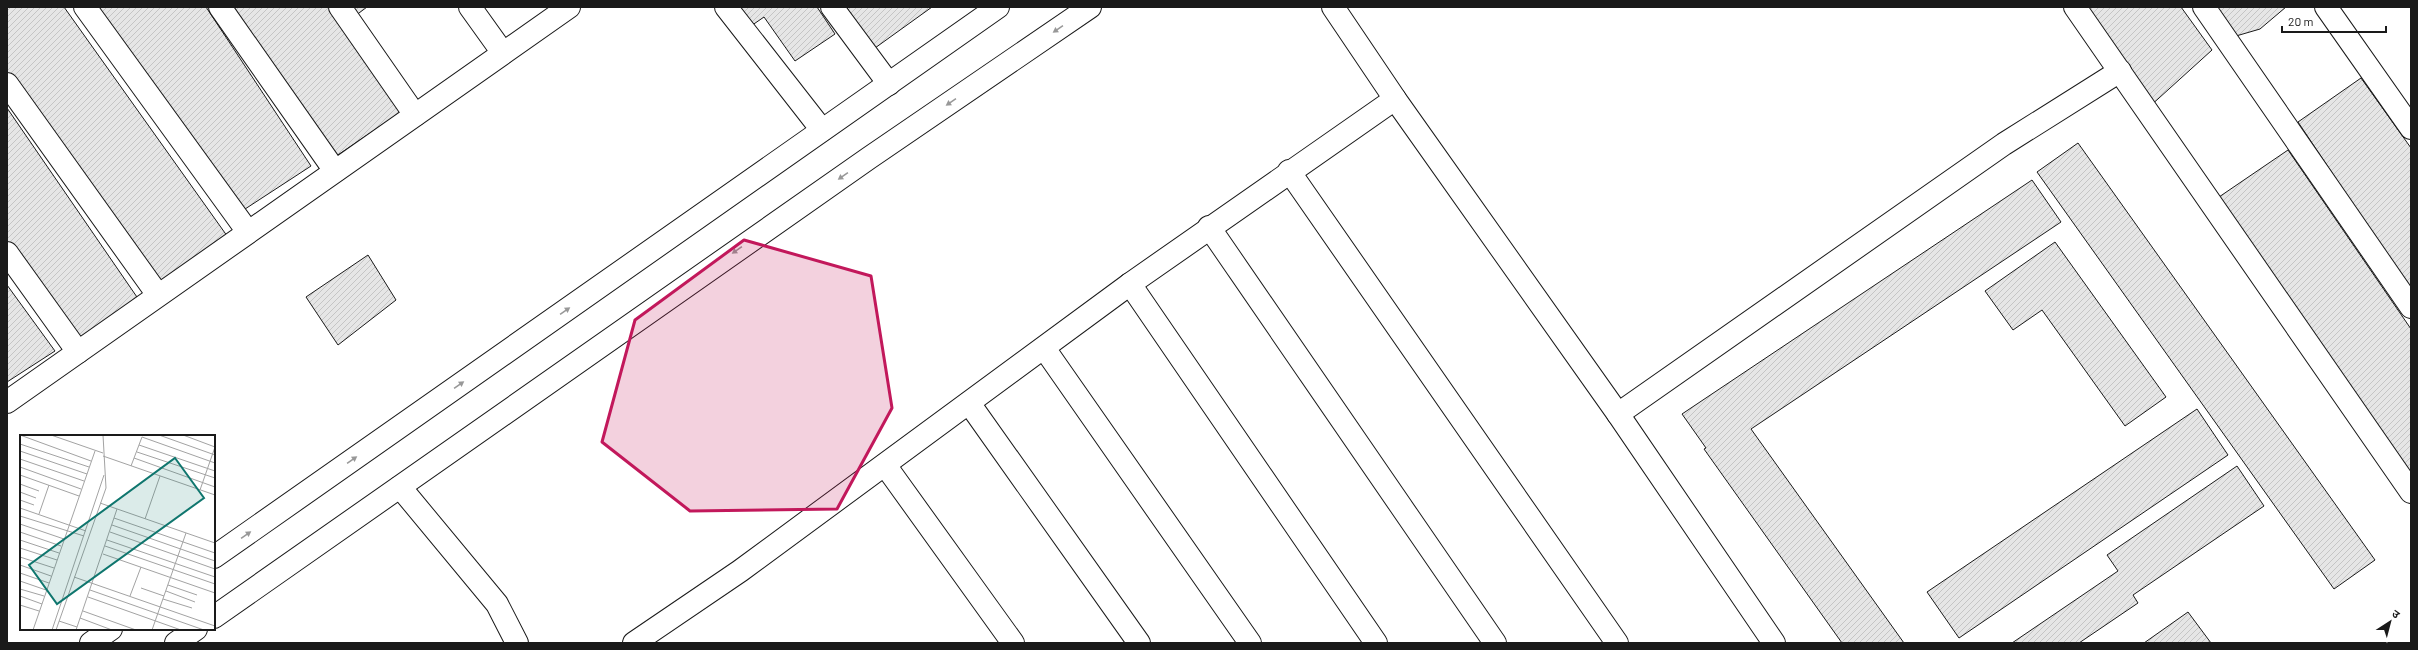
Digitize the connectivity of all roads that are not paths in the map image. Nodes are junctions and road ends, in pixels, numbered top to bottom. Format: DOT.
graph roads {
  1 [pos="85,7"];
  2 [pos="220,7"];
  3 [pos="340,7"];
  4 [pos="470,7"];
  5 [pos="569,7"];
  6 [pos="726,7"];
  7 [pos="832,7"];
  8 [pos="998,7"];
  9 [pos="1090,7"];
  10 [pos="1333,7"];
  11 [pos="2075,7"];
  12 [pos="2204,7"];
  13 [pos="2326,7"];
  14 [pos="503,53"];
  15 [pos="2120,71"];
  16 [pos="7,84"];
  17 [pos="889,84"];
  18 [pos="1395,99"];
  19 [pos="415,115"];
  20 [pos="2411,128"];
  21 [pos="822,130"];
  22 [pos="335,171"];
  23 [pos="1289,171"];
  24 [pos="1209,227"];
  25 [pos="248,232"];
  26 [pos="7,253"];
  27 [pos="1130,284"];
  28 [pos="158,295"];
  29 [pos="2411,307"];
  30 [pos="1044,348"];
  31 [pos="78,352"];
  32 [pos="7,402"];
  33 [pos="969,403"];
  34 [pos="1618,414"];
  35 [pos="885,465"];
  36 [pos="400,487"];
  37 [pos="2411,492"];
  38 [pos="215,556"];
  39 [pos="215,616"];
  40 [pos="110,630"];
  41 [pos="195,630"];
  42 [pos="91,643"];
  43 [pos="176,643"];
  44 [pos="517,643"];
  45 [pos="634,643"];
  46 [pos="1013,643"];
  47 [pos="1139,643"];
  48 [pos="1250,643"];
  49 [pos="1376,643"];
  50 [pos="1495,643"];
  51 [pos="1617,643"];
  52 [pos="1774,643"];
  1 -- 25 [label="street"];
  2 -- 22 [label="street"];
  3 -- 19 [label="street"];
  4 -- 14 [label="street"];
  5 -- 14 [label="street"];
  6 -- 21 [label="street"];
  7 -- 17 [label="street"];
  8 -- 17 [label="street"];
  9 -- 36 [label="street, one-way"];
  10 -- 18 [label="street"];
  11 -- 15 [label="street"];
  12 -- 29 [label="street"];
  13 -- 20 [label="street"];
  14 -- 19 [label="street"];
  15 -- 34 [label="street"];
  15 -- 37 [label="street"];
  16 -- 28 [label="street"];
  17 -- 21 [label="street"];
  18 -- 23 [label="street"];
  18 -- 34 [label="street"];
  19 -- 22 [label="street"];
  38 -- 21 [label="street, one-way"];
  22 -- 25 [label="street"];
  23 -- 24 [label="street"];
  23 -- 51 [label="street"];
  24 -- 27 [label="street"];
  24 -- 50 [label="street"];
  25 -- 28 [label="street"];
  26 -- 31 [label="street"];
  27 -- 30 [label="street"];
  27 -- 49 [label="street"];
  28 -- 31 [label="street"];
  30 -- 33 [label="street"];
  30 -- 48 [label="street"];
  31 -- 32 [label="street"];
  33 -- 35 [label="street"];
  33 -- 47 [label="street"];
  34 -- 52 [label="street"];
  35 -- 45 [label="street"];
  35 -- 46 [label="street"];
  36 -- 39 [label="street"];
  36 -- 44 [label="street"];
  40 -- 42 [label="street"];
  41 -- 43 [label="street"];
}
